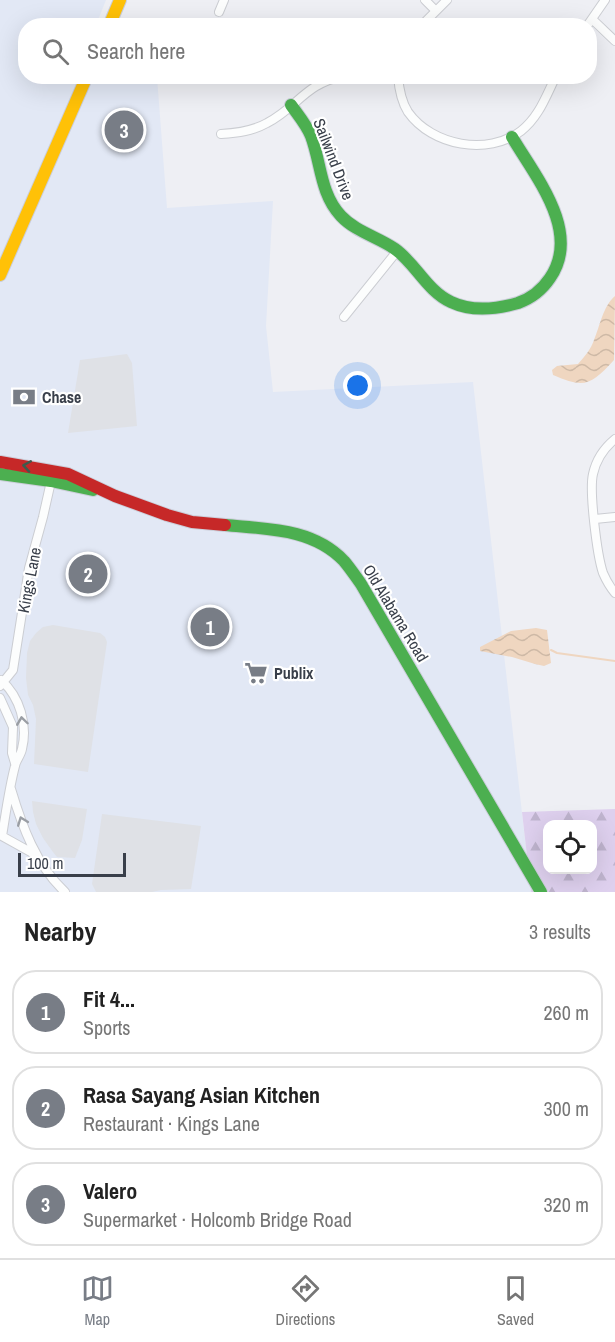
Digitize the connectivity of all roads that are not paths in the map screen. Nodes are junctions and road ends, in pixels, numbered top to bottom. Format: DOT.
graph roads {
  1 [pos="120,0"];
  2 [pos="224,0"];
  3 [pos="425,0"];
  4 [pos="447,0"];
  5 [pos="605,0"];
  6 [pos="436,11"];
  7 [pos="219,12"];
  8 [pos="112,18"];
  9 [pos="429,18"];
  10 [pos="593,18"];
  11 [pos="597,27"];
  12 [pos="615,41"];
  13 [pos="84,84"];
  14 [pos="319,84"];
  15 [pos="399,84"];
  16 [pos="552,84"];
  17 [pos="291,105"];
  18 [pos="221,134"];
  19 [pos="512,137"];
  20 [pos="398,250"];
  21 [pos="0,275"];
  22 [pos="344,317"];
  23 [pos="615,439"];
  24 [pos="0,462"];
  25 [pos="0,474"];
  26 [pos="52,476"];
  27 [pos="615,518"];
  28 [pos="595,519"];
  29 [pos="615,593"];
  30 [pos="1,683"];
  31 [pos="0,698"];
  32 [pos="15,763"];
  33 [pos="10,786"];
  34 [pos="2,825"];
  35 [pos="1,835"];
  36 [pos="36,855"];
  37 [pos="50,876"];
  38 [pos="58,892"];
  39 [pos="65,892"];
  40 [pos="541,892"];
  1 -- 8 [label="street"];
  2 -- 7 [label="street"];
  3 -- 6 [label="street"];
  4 -- 6 [label="street"];
  5 -- 10 [label="street"];
  6 -- 9 [label="street"];
  11 -- 12 [label="street"];
  13 -- 21 [label="street"];
  14 -- 17 [label="street"];
  15 -- 19 [label="street"];
  16 -- 19 [label="street"];
  17 -- 18 [label="street"];
  17 -- 20 [label="street, Sailwind Drive"];
  19 -- 20 [label="street, Sailwind Drive"];
  20 -- 22 [label="street"];
  23 -- 28 [label="street"];
  26 -- 24 [label="street, Old Alabama Road, one-way"];
  25 -- 26 [label="street, Old Alabama Road"];
  26 -- 30 [label="street, Kings Lane"];
  26 -- 40 [label="street, Old Alabama Road"];
  27 -- 28 [label="street"];
  28 -- 29 [label="street"];
  32 -- 30 [label="street, one-way"];
  31 -- 32 [label="street"];
  32 -- 33 [label="street"];
  33 -- 34 [label="street"];
  36 -- 33 [label="street, one-way"];
  34 -- 35 [label="street"];
  35 -- 36 [label="street"];
  36 -- 37 [label="street"];
  37 -- 38 [label="street"];
  37 -- 39 [label="street"];
}
